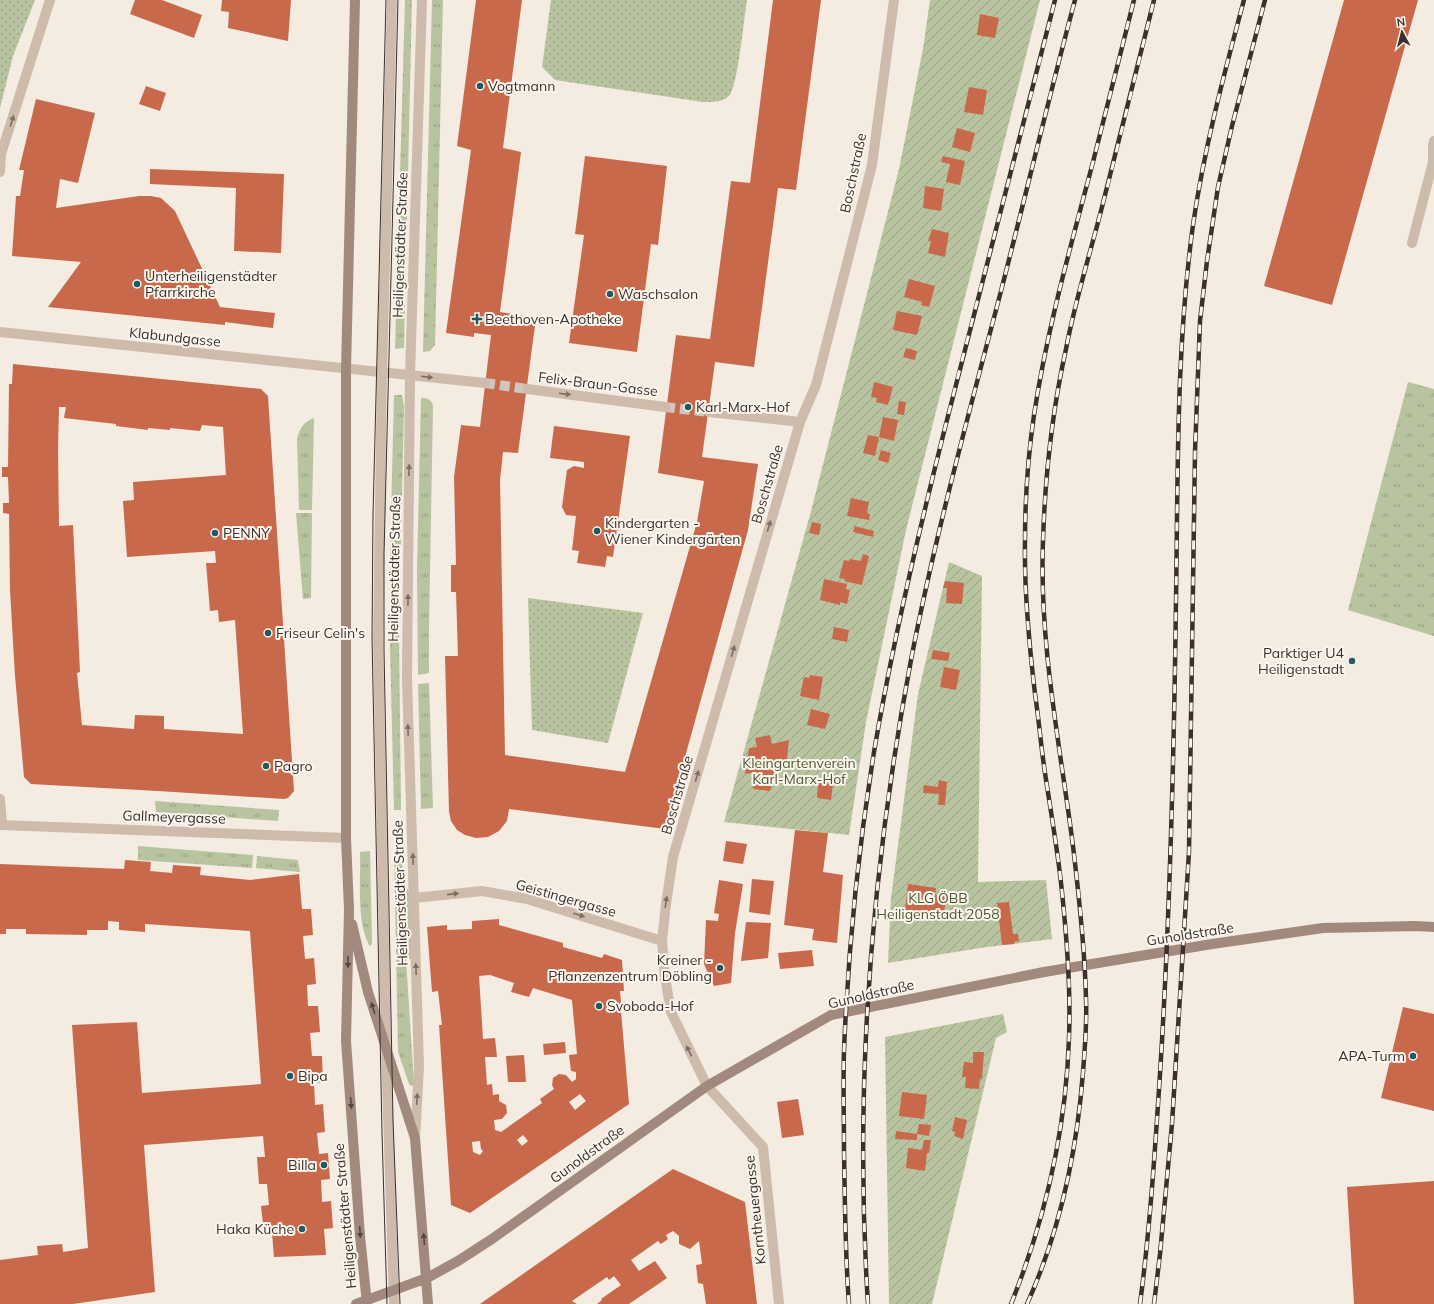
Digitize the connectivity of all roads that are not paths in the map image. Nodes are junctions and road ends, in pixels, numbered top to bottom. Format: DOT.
graph roads {
  1 [pos="50,0"];
  2 [pos="355,0"];
  3 [pos="392,0"];
  4 [pos="422,0"];
  5 [pos="894,0"];
  6 [pos="1434,141"];
  7 [pos="1433,162"];
  8 [pos="0,172"];
  9 [pos="1412,243"];
  10 [pos="0,332"];
  11 [pos="346,369"];
  12 [pos="382,372"];
  13 [pos="410,374"];
  14 [pos="485,383"];
  15 [pos="527,389"];
  16 [pos="665,407"];
  17 [pos="709,412"];
  18 [pos="800,422"];
  19 [pos="0,798"];
  20 [pos="1,825"];
  21 [pos="346,838"];
  22 [pos="414,898"];
  23 [pos="349,909"];
  24 [pos="1434,927"];
  25 [pos="662,941"];
  26 [pos="386,1049"];
  27 [pos="707,1086"];
  28 [pos="415,1138"];
  29 [pos="427,1278"];
  30 [pos="394,1290"];
  31 [pos="366,1302"];
  32 [pos="356,1304"];
  33 [pos="394,1304"];
  34 [pos="428,1304"];
  35 [pos="779,1304"];
  8 -- 1 [label="street, one-way"];
  2 -- 11 [label="main road, Heiligenstädter Straße"];
  3 -- 12 [label="street"];
  4 -- 13 [label="street, Heiligenstädter Straße"];
  5 -- 18 [label="street, Boschstraße"];
  6 -- 7 [label="street"];
  7 -- 9 [label="street"];
  10 -- 11 [label="street, Klabundgasse"];
  11 -- 12 [label="street"];
  11 -- 21 [label="main road, Heiligenstädter Straße"];
  12 -- 13 [label="street"];
  12 -- 26 [label="street"];
  13 -- 14 [label="street, one-way"];
  22 -- 13 [label="street, Heiligenstädter Straße, one-way"];
  15 -- 16 [label="street, Felix-Braun-Gasse, one-way"];
  17 -- 18 [label="street"];
  25 -- 18 [label="street, Boschstraße, one-way"];
  19 -- 20 [label="street"];
  20 -- 21 [label="street, Gallmeyergasse"];
  21 -- 23 [label="main road, Heiligenstädter Straße"];
  22 -- 25 [label="street, Geistingergasse, one-way"];
  28 -- 22 [label="street, Heiligenstädter Straße, one-way"];
  26 -- 23 [label="main road, Heiligenstädter Straße, one-way"];
  23 -- 31 [label="main road, Heiligenstädter Straße, one-way"];
  24 -- 27 [label="main road, Gunoldstraße"];
  27 -- 25 [label="street, Boschstraße, one-way"];
  26 -- 28 [label="main road, Heiligenstädter Straße"];
  26 -- 30 [label="street"];
  27 -- 29 [label="main road, Gunoldstraße"];
  27 -- 35 [label="street, Korntheuergasse"];
  29 -- 28 [label="main road, Heiligenstädter Straße, one-way"];
  29 -- 30 [label="main road, Gunoldstraße"];
  29 -- 34 [label="main road, Heiligenstädter Straße"];
  30 -- 31 [label="main road, Gunoldstraße"];
  30 -- 33 [label="street"];
  31 -- 32 [label="main road, Gunoldstraße"];
}
